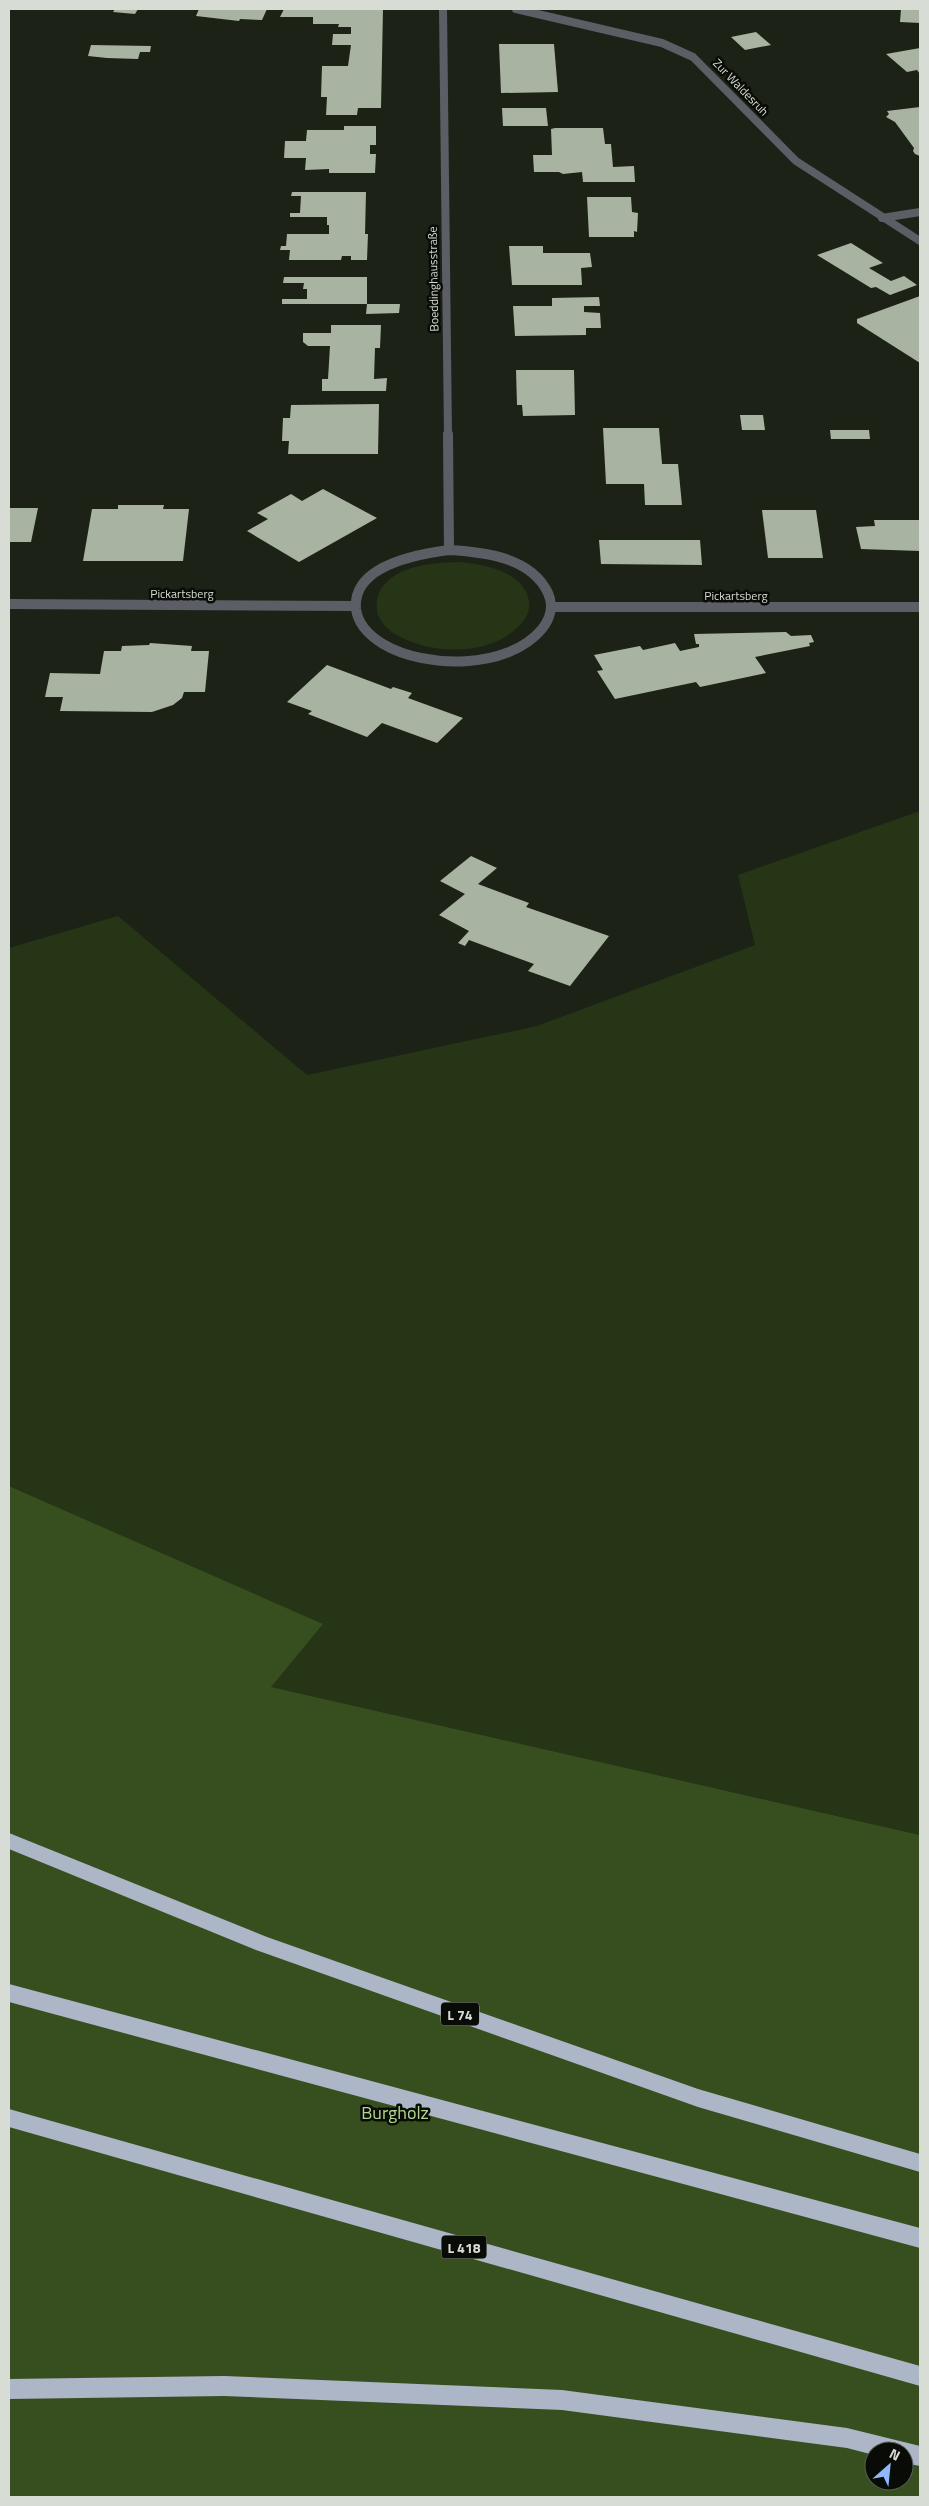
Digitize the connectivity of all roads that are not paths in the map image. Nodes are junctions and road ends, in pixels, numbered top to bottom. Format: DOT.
graph roads {
  1 [pos="443,9"];
  2 [pos="516,9"];
  3 [pos="920,212"];
  4 [pos="882,218"];
  5 [pos="920,241"];
  6 [pos="449,550"];
  7 [pos="9,604"];
  8 [pos="355,606"];
  9 [pos="551,607"];
  10 [pos="920,607"];
  11 [pos="9,1841"];
  12 [pos="9,1993"];
  13 [pos="9,2118"];
  14 [pos="920,2163"];
  15 [pos="920,2238"];
  16 [pos="920,2376"];
  17 [pos="9,2389"];
  18 [pos="864,2442"];
  1 -- 6 [label="street, Boeddinghausstraße"];
  2 -- 4 [label="street, Zur Waldesruh"];
  3 -- 4 [label="street"];
  4 -- 5 [label="street, Zur Waldesruh"];
  6 -- 8 [label="street"];
  6 -- 9 [label="street"];
  7 -- 8 [label="street, Pickartsberg"];
  8 -- 9 [label="street"];
  9 -- 10 [label="street, Pickartsberg"];
  11 -- 14 [label="highway, L 74"];
  12 -- 15 [label="highway"];
  13 -- 16 [label="highway, L 418"];
  17 -- 18 [label="highway"];
}
